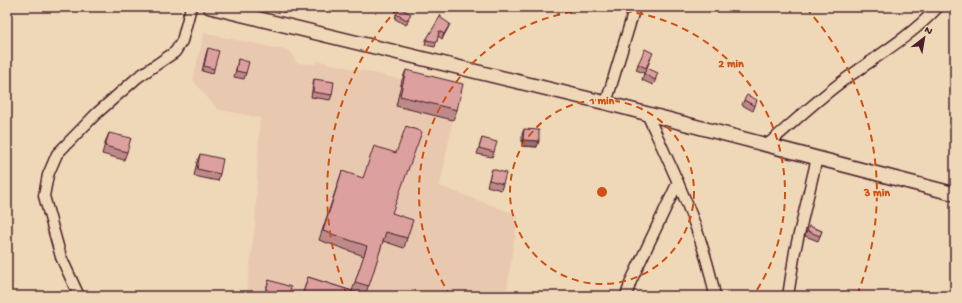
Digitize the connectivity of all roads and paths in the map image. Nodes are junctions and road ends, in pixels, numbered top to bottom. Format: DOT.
graph roads {
  1 [pos="191,7"];
  2 [pos="210,7"];
  3 [pos="635,7"];
  4 [pos="938,7"];
  5 [pos="606,103"];
  6 [pos="647,114"];
  7 [pos="768,144"];
  8 [pos="817,158"];
  9 [pos="678,182"];
  10 [pos="955,194"];
  11 [pos="79,296"];
  12 [pos="626,296"];
  13 [pos="715,296"];
  14 [pos="788,296"];
  1 -- 11 [label="street"];
  2 -- 5 [label="main road"];
  3 -- 5 [label="street"];
  4 -- 7 [label="street"];
  5 -- 6 [label="main road"];
  6 -- 7 [label="main road"];
  6 -- 9 [label="street"];
  7 -- 8 [label="main road"];
  8 -- 10 [label="main road"];
  8 -- 14 [label="street"];
  9 -- 12 [label="street"];
  9 -- 13 [label="street"];
}
